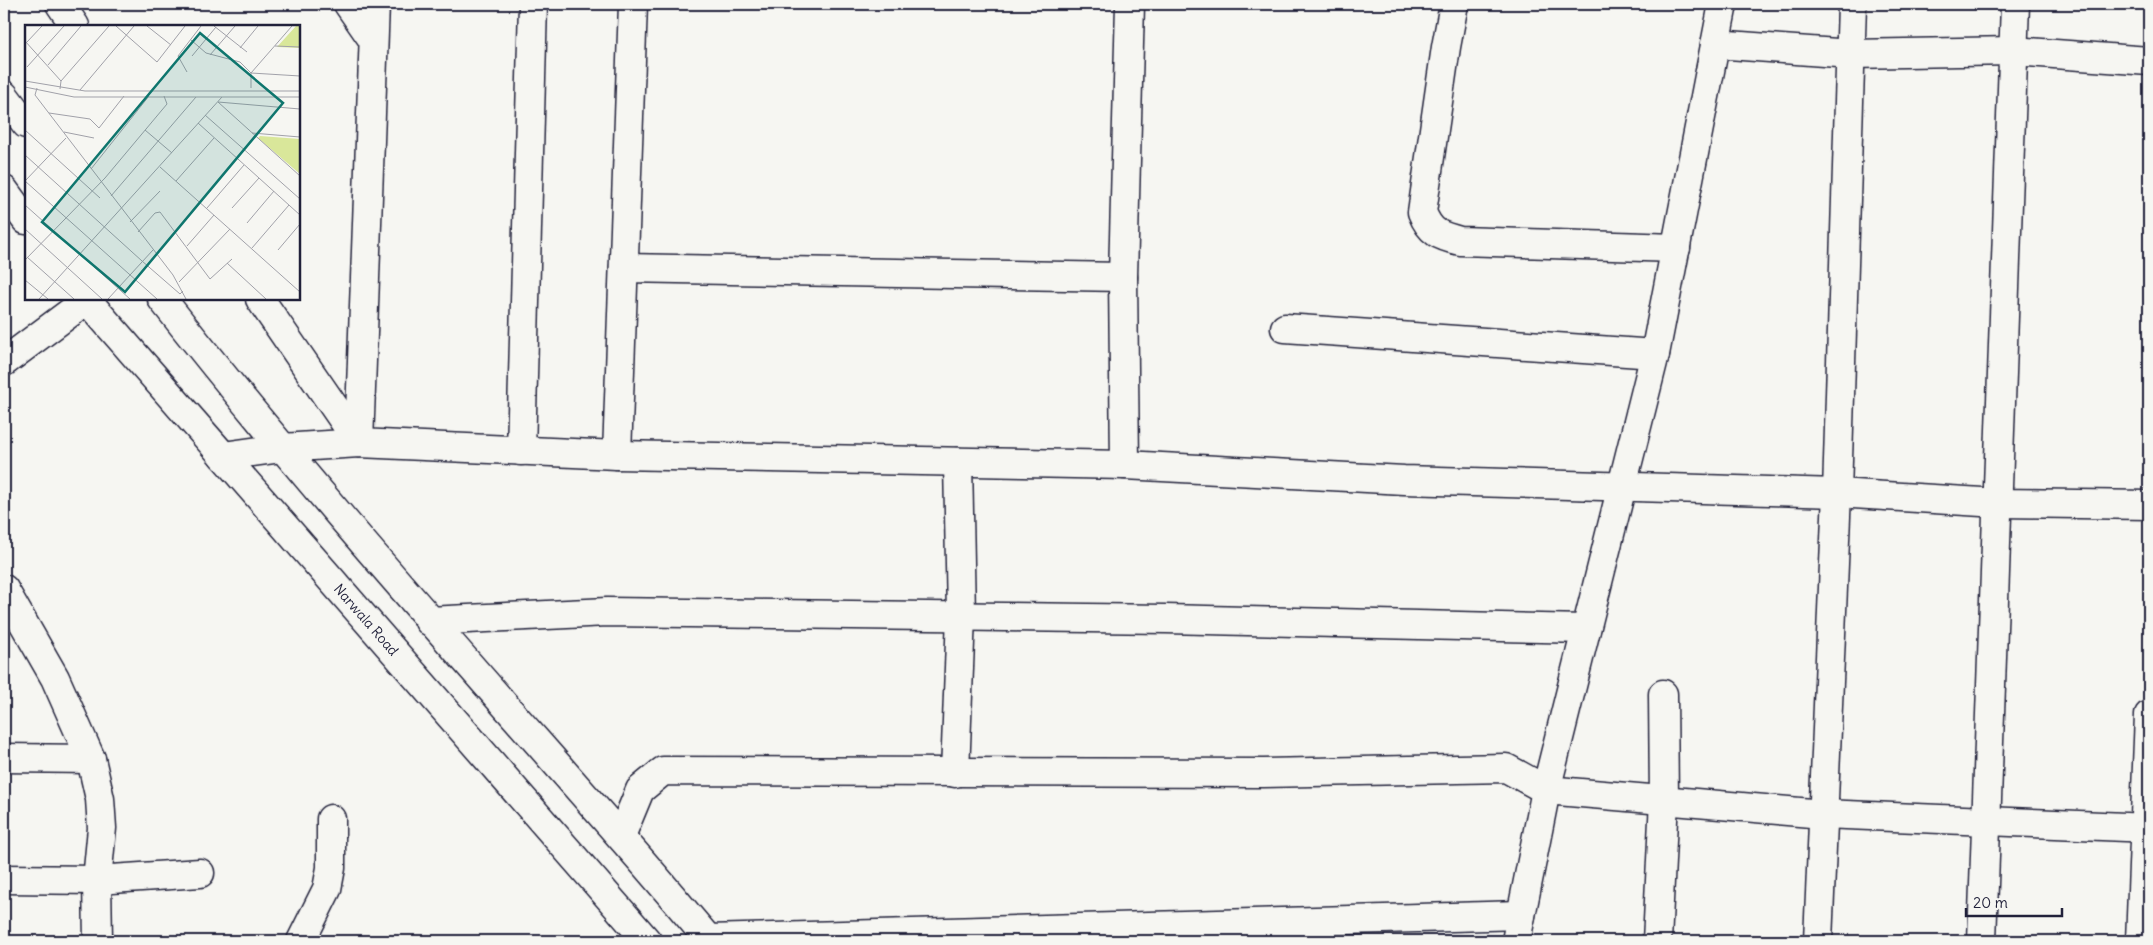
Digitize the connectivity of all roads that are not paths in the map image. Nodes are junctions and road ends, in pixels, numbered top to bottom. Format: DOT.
graph roads {
  1 [pos="60,4"];
  2 [pos="348,4"];
  3 [pos="363,4"];
  4 [pos="376,4"];
  5 [pos="533,4"];
  6 [pos="633,4"];
  7 [pos="1130,4"];
  8 [pos="1454,4"];
  9 [pos="1722,4"];
  10 [pos="1852,4"];
  11 [pos="2015,4"];
  12 [pos="74,25"];
  13 [pos="374,40"];
  14 [pos="1715,44"];
  15 [pos="2014,51"];
  16 [pos="1852,54"];
  17 [pos="2149,61"];
  18 [pos="4,95"];
  19 [pos="25,123"];
  20 [pos="4,190"];
  21 [pos="25,219"];
  22 [pos="1676,248"];
  23 [pos="624,268"];
  24 [pos="1123,277"];
  25 [pos="86,300"];
  26 [pos="88,300"];
  27 [pos="163,300"];
  28 [pos="261,300"];
  29 [pos="1284,328"];
  30 [pos="1655,354"];
  31 [pos="4,362"];
  32 [pos="358,443"];
  33 [pos="282,448"];
  34 [pos="522,451"];
  35 [pos="617,455"];
  36 [pos="223,456"];
  37 [pos="958,462"];
  38 [pos="1125,465"];
  39 [pos="1623,487"];
  40 [pos="1837,494"];
  41 [pos="1998,503"];
  42 [pos="2149,505"];
  43 [pos="4,589"];
  44 [pos="961,615"];
  45 [pos="429,621"];
  46 [pos="1586,629"];
  47 [pos="1664,694"];
  48 [pos="2149,715"];
  49 [pos="4,758"];
  50 [pos="91,759"];
  51 [pos="955,773"];
  52 [pos="1546,790"];
  53 [pos="1664,800"];
  54 [pos="1823,814"];
  55 [pos="332,818"];
  56 [pos="1986,821"];
  57 [pos="2147,828"];
  58 [pos="621,836"];
  59 [pos="200,873"];
  60 [pos="4,879"];
  61 [pos="97,880"];
  62 [pos="1521,915"];
  63 [pos="709,940"];
  64 [pos="98,941"];
  65 [pos="301,941"];
  66 [pos="647,941"];
  67 [pos="1516,941"];
  68 [pos="1657,941"];
  69 [pos="1818,941"];
  70 [pos="1982,941"];
  71 [pos="2140,941"];
  1 -- 12 [label="street"];
  2 -- 13 [label="street"];
  3 -- 13 [label="street"];
  4 -- 13 [label="street"];
  5 -- 34 [label="street"];
  6 -- 23 [label="street"];
  7 -- 24 [label="street"];
  8 -- 22 [label="street"];
  9 -- 14 [label="street"];
  10 -- 16 [label="street"];
  11 -- 15 [label="street"];
  13 -- 32 [label="street"];
  14 -- 16 [label="street"];
  14 -- 22 [label="street"];
  15 -- 16 [label="street"];
  15 -- 17 [label="street"];
  15 -- 41 [label="street"];
  16 -- 40 [label="street"];
  18 -- 19 [label="street"];
  20 -- 21 [label="street"];
  22 -- 30 [label="street"];
  23 -- 24 [label="street"];
  23 -- 35 [label="street"];
  24 -- 38 [label="street"];
  25 -- 31 [label="street"];
  26 -- 36 [label="street, Narwala Road"];
  27 -- 33 [label="street"];
  28 -- 32 [label="street"];
  29 -- 30 [label="street"];
  30 -- 39 [label="street"];
  32 -- 33 [label="street"];
  32 -- 34 [label="street"];
  33 -- 36 [label="street"];
  33 -- 45 [label="street"];
  34 -- 35 [label="street"];
  35 -- 37 [label="street"];
  36 -- 66 [label="street, Narwala Road"];
  37 -- 38 [label="street"];
  37 -- 44 [label="street"];
  38 -- 39 [label="street"];
  39 -- 40 [label="street"];
  39 -- 46 [label="street"];
  40 -- 41 [label="street"];
  40 -- 54 [label="street"];
  41 -- 42 [label="street"];
  41 -- 56 [label="street"];
  43 -- 50 [label="street"];
  44 -- 45 [label="street"];
  44 -- 46 [label="street"];
  44 -- 51 [label="street"];
  45 -- 58 [label="street"];
  46 -- 52 [label="street"];
  47 -- 53 [label="street"];
  48 -- 57 [label="street"];
  49 -- 50 [label="street"];
  50 -- 61 [label="street"];
  51 -- 52 [label="street"];
  51 -- 58 [label="street"];
  52 -- 53 [label="street"];
  52 -- 62 [label="street"];
  53 -- 54 [label="street"];
  53 -- 68 [label="street"];
  54 -- 56 [label="street"];
  54 -- 69 [label="street"];
  55 -- 65 [label="street"];
  56 -- 57 [label="street"];
  56 -- 70 [label="street"];
  57 -- 71 [label="street"];
  58 -- 63 [label="street"];
  59 -- 61 [label="street"];
  60 -- 61 [label="street"];
  61 -- 64 [label="street"];
  62 -- 63 [label="street"];
  62 -- 67 [label="street"];
}
